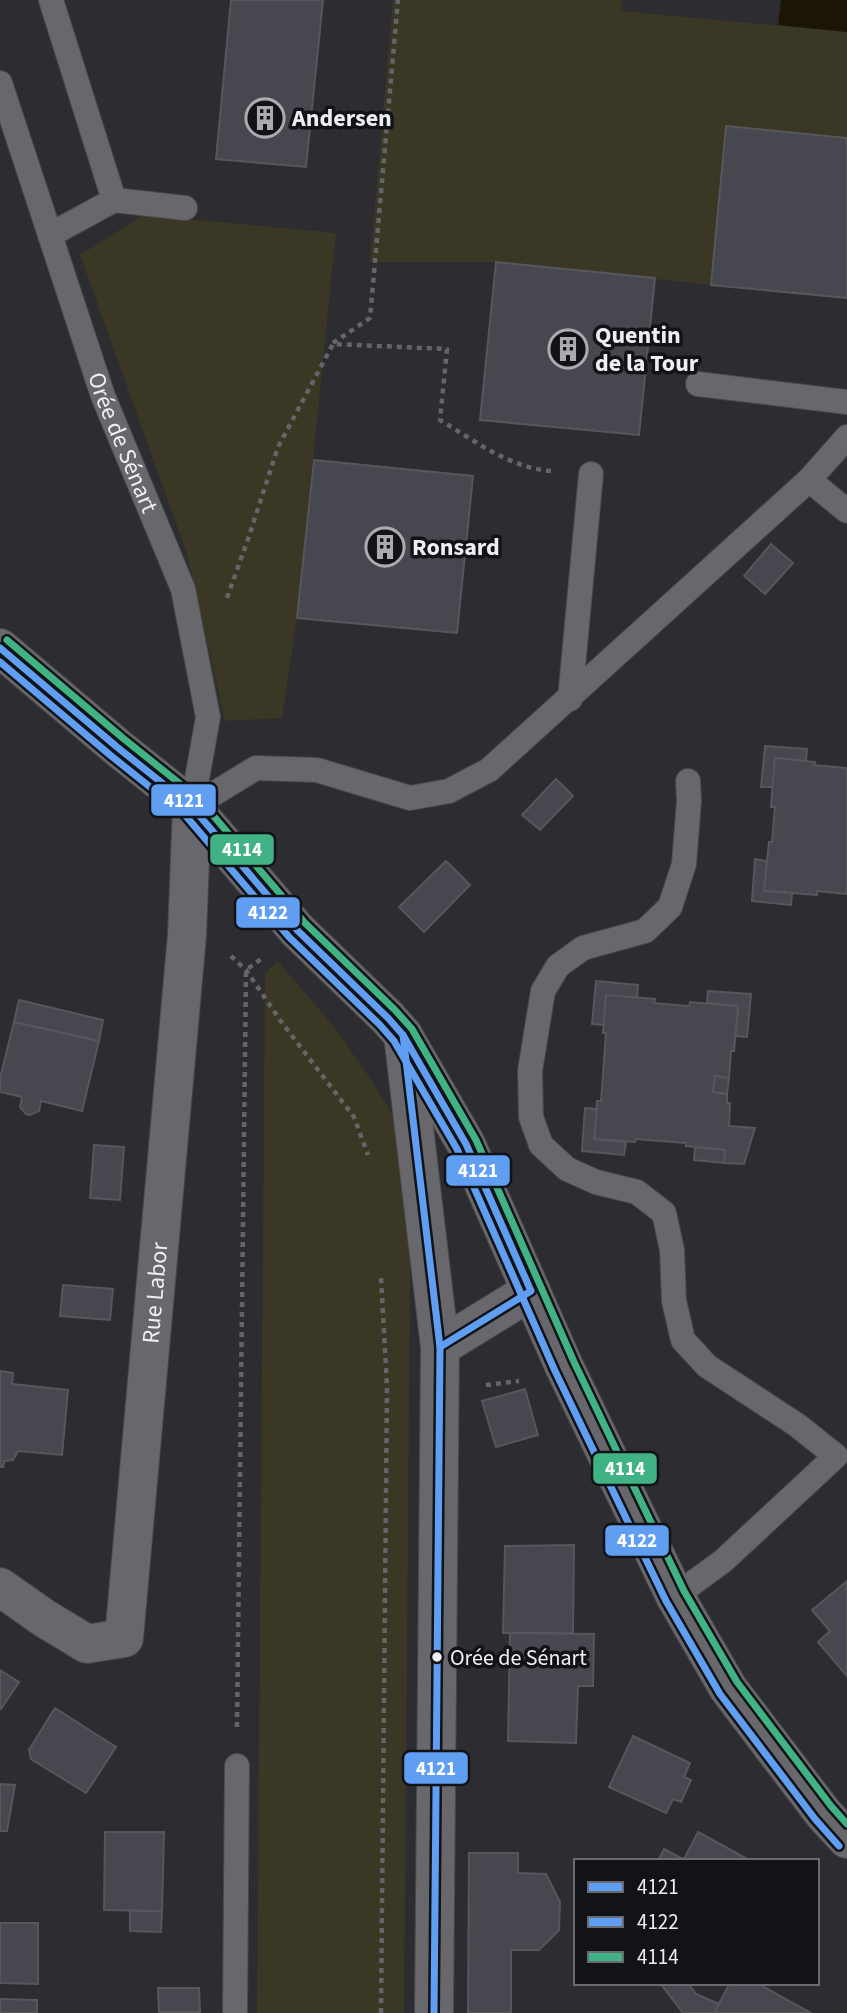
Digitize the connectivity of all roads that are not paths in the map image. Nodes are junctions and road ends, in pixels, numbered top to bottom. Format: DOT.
graph roads {
  1 [pos="51,0"];
  2 [pos="0,83"];
  3 [pos="114,200"];
  4 [pos="185,208"];
  5 [pos="50,235"];
  6 [pos="698,384"];
  7 [pos="847,402"];
  8 [pos="847,437"];
  9 [pos="591,474"];
  10 [pos="809,480"];
  11 [pos="847,512"];
  12 [pos="0,648"];
  13 [pos="570,699"];
  14 [pos="688,781"];
  15 [pos="192,807"];
  16 [pos="404,1035"];
  17 [pos="531,1291"];
  18 [pos="440,1365"];
  19 [pos="842,1461"];
  20 [pos="0,1587"];
  21 [pos="675,1597"];
  22 [pos="237,1766"];
  23 [pos="847,1839"];
  24 [pos="236,2013"];
  25 [pos="434,2013"];
  1 -- 3 [label="lane"];
  2 -- 5 [label="lane, Orée de Sénart"];
  3 -- 4 [label="lane"];
  3 -- 5 [label="lane"];
  5 -- 15 [label="lane, Orée de Sénart"];
  6 -- 7 [label="lane"];
  8 -- 10 [label="lane"];
  9 -- 13 [label="lane"];
  10 -- 11 [label="lane"];
  10 -- 13 [label="lane"];
  12 -- 15 [label="street"];
  13 -- 15 [label="lane"];
  14 -- 19 [label="lane"];
  15 -- 16 [label="street"];
  15 -- 20 [label="street, Rue Labor"];
  16 -- 17 [label="street"];
  16 -- 18 [label="street"];
  17 -- 18 [label="street"];
  17 -- 21 [label="street"];
  18 -- 25 [label="street"];
  19 -- 21 [label="lane"];
  21 -- 23 [label="street"];
  22 -- 24 [label="lane"];
}
